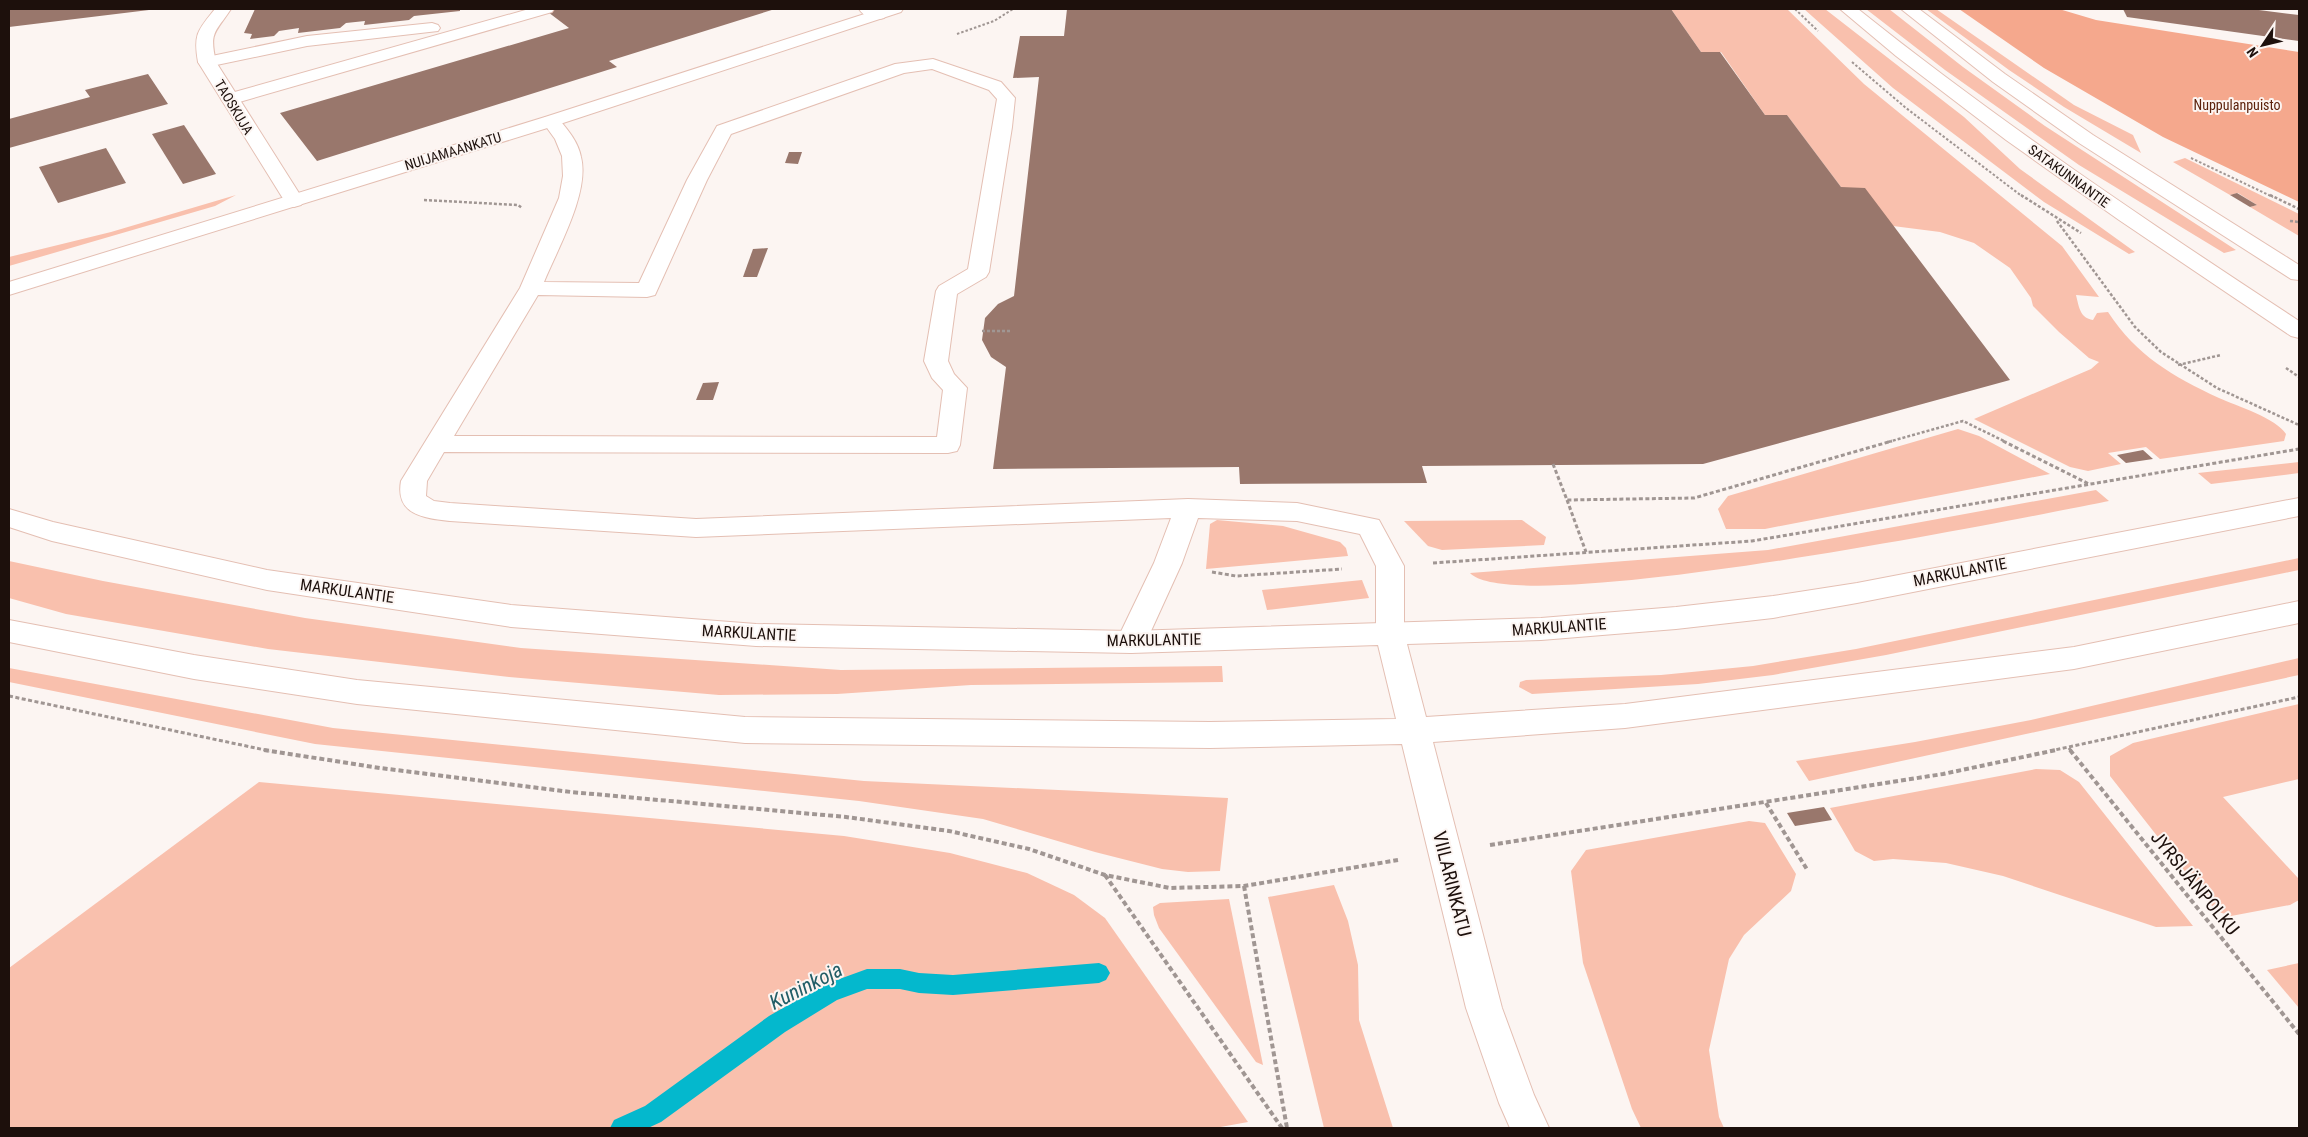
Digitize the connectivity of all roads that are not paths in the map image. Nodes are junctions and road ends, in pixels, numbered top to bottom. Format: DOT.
graph roads {
  1 [pos="223,9"];
  2 [pos="501,9"];
  3 [pos="546,9"];
  4 [pos="1848,9"];
  5 [pos="1909,9"];
  6 [pos="880,11"];
  7 [pos="207,62"];
  8 [pos="230,99"];
  9 [pos="551,121"];
  10 [pos="294,201"];
  11 [pos="2299,274"];
  12 [pos="531,288"];
  13 [pos="9,289"];
  14 [pos="2299,331"];
  15 [pos="435,444"];
  16 [pos="2299,507"];
  17 [pos="1188,508"];
  18 [pos="9,518"];
  19 [pos="2299,612"];
  20 [pos="9,631"];
  21 [pos="1390,634"];
  22 [pos="1131,642"];
  23 [pos="1413,731"];
  24 [pos="1530,1128"];
  1 -- 7 [label="main road, TAOSKUJA"];
  2 -- 7 [label="main road"];
  3 -- 8 [label="main road"];
  4 -- 14 [label="main road, SATAKUNNANTIE"];
  5 -- 11 [label="main road"];
  6 -- 9 [label="main road, NUIJAMAANKATU"];
  7 -- 8 [label="main road, TAOSKUJA"];
  8 -- 10 [label="main road, TAOSKUJA"];
  9 -- 10 [label="main road, NUIJAMAANKATU"];
  9 -- 12 [label="main road"];
  10 -- 13 [label="main road, NUIJAMAANKATU"];
  12 -- 15 [label="main road"];
  12 -- 15 [label="main road"];
  15 -- 17 [label="main road"];
  16 -- 21 [label="main road, MARKULANTIE"];
  17 -- 21 [label="main road, VIILARINKATU"];
  17 -- 22 [label="main road"];
  18 -- 22 [label="main road, MARKULANTIE"];
  19 -- 23 [label="main road"];
  20 -- 23 [label="main road"];
  21 -- 22 [label="main road, MARKULANTIE"];
  21 -- 23 [label="main road, VIILARINKATU"];
  23 -- 24 [label="main road, VIILARINKATU"];
}
